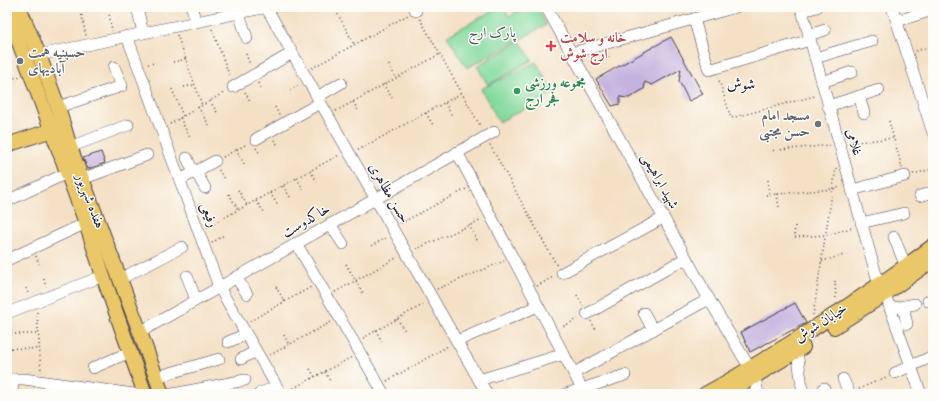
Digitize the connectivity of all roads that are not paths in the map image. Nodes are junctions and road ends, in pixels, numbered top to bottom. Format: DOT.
graph roads {
  1 [pos="19,7"];
  2 [pos="137,7"];
  3 [pos="192,7"];
  4 [pos="266,7"];
  5 [pos="546,7"];
  6 [pos="736,7"];
  7 [pos="817,7"];
  8 [pos="892,7"];
  9 [pos="801,9"];
  10 [pos="933,9"];
  11 [pos="7,10"];
  12 [pos="239,13"];
  13 [pos="694,19"];
  14 [pos="897,21"];
  15 [pos="195,22"];
  16 [pos="825,30"];
  17 [pos="143,33"];
  18 [pos="127,36"];
  19 [pos="247,38"];
  20 [pos="809,38"];
  21 [pos="872,41"];
  22 [pos="292,53"];
  23 [pos="572,54"];
  24 [pos="38,55"];
  25 [pos="815,58"];
  26 [pos="114,67"];
  27 [pos="852,72"];
  28 [pos="822,82"];
  29 [pos="341,83"];
  30 [pos="233,87"];
  31 [pos="878,90"];
  32 [pos="859,96"];
  33 [pos="319,100"];
  34 [pos="828,106"];
  35 [pos="58,107"];
  36 [pos="864,114"];
  37 [pos="128,125"];
  38 [pos="52,130"];
  39 [pos="933,133"];
  40 [pos="490,134"];
  41 [pos="256,139"];
  42 [pos="7,145"];
  43 [pos="70,147"];
  44 [pos="457,152"];
  45 [pos="147,155"];
  46 [pos="187,158"];
  47 [pos="215,162"];
  48 [pos="195,172"];
  49 [pos="67,173"];
  50 [pos="905,176"];
  51 [pos="82,179"];
  52 [pos="180,180"];
  53 [pos="851,187"];
  54 [pos="206,188"];
  55 [pos="933,192"];
  56 [pos="920,196"];
  57 [pos="375,199"];
  58 [pos="7,201"];
  59 [pos="904,213"];
  60 [pos="664,218"];
  61 [pos="86,223"];
  62 [pos="330,224"];
  63 [pos="862,224"];
  64 [pos="894,237"];
  65 [pos="296,244"];
  66 [pos="342,244"];
  67 [pos="933,246"];
  68 [pos="182,247"];
  69 [pos="686,258"];
  70 [pos="7,260"];
  71 [pos="933,260"];
  72 [pos="906,266"];
  73 [pos="562,273"];
  74 [pos="103,276"];
  75 [pos="187,276"];
  76 [pos="236,278"];
  77 [pos="120,279"];
  78 [pos="219,287"];
  79 [pos="882,290"];
  80 [pos="247,294"];
  81 [pos="709,299"];
  82 [pos="196,300"];
  83 [pos="916,304"];
  84 [pos="538,306"];
  85 [pos="903,306"];
  86 [pos="890,309"];
  87 [pos="7,313"];
  88 [pos="587,314"];
  89 [pos="644,314"];
  90 [pos="908,324"];
  91 [pos="244,330"];
  92 [pos="654,330"];
  93 [pos="140,332"];
  94 [pos="457,341"];
  95 [pos="228,342"];
  96 [pos="797,351"];
  97 [pos="130,352"];
  98 [pos="564,354"];
  99 [pos="258,355"];
  100 [pos="931,357"];
  101 [pos="219,359"];
  102 [pos="241,359"];
  103 [pos="912,366"];
  104 [pos="93,368"];
  105 [pos="574,373"];
  106 [pos="753,373"];
  107 [pos="895,373"];
  108 [pos="625,375"];
  109 [pos="156,377"];
  110 [pos="10,379"];
  111 [pos="843,379"];
  112 [pos="245,380"];
  113 [pos="479,380"];
  114 [pos="582,388"];
  115 [pos="282,390"];
  116 [pos="382,390"];
  117 [pos="83,391"];
  118 [pos="115,393"];
  119 [pos="260,393"];
  120 [pos="847,393"];
  121 [pos="12,394"];
  122 [pos="134,394"];
  123 [pos="145,394"];
  124 [pos="162,394"];
  125 [pos="173,394"];
  126 [pos="487,394"];
  127 [pos="566,394"];
  128 [pos="705,394"];
  129 [pos="726,394"];
  130 [pos="758,394"];
  131 [pos="803,394"];
  132 [pos="921,394"];
  1 -- 24 [label="main road, هفده شهریور"];
  2 -- 17 [label="street"];
  3 -- 15 [label="street"];
  4 -- 12 [label="street"];
  4 -- 22 [label="street, حسن مظاهری"];
  5 -- 23 [label="street, شهید ابراهیمی"];
  6 -- 13 [label="street"];
  7 -- 9 [label="street"];
  8 -- 14 [label="street"];
  9 -- 20 [label="street, غلامی"];
  10 -- 14 [label="street"];
  11 -- 38 [label="main road, هفده شهریور"];
  12 -- 15 [label="street"];
  12 -- 19 [label="street"];
  13 -- 20 [label="street"];
  13 -- 23 [label="street"];
  14 -- 39 [label="street"];
  15 -- 17 [label="street"];
  16 -- 20 [label="street"];
  17 -- 18 [label="street"];
  18 -- 24 [label="street"];
  18 -- 52 [label="street, رفیعی"];
  20 -- 25 [label="street, غلامی"];
  21 -- 25 [label="street"];
  22 -- 30 [label="street"];
  22 -- 33 [label="street, حسن مظاهری"];
  23 -- 60 [label="street, شهید ابراهیمی"];
  24 -- 35 [label="main road, هفده شهریور"];
  25 -- 28 [label="street, غلامی"];
  26 -- 35 [label="street"];
  27 -- 28 [label="street"];
  28 -- 34 [label="street, غلامی"];
  29 -- 33 [label="street"];
  31 -- 32 [label="street"];
  32 -- 34 [label="street"];
  32 -- 36 [label="street"];
  33 -- 41 [label="street"];
  33 -- 57 [label="street, حسن مظاهری"];
  34 -- 53 [label="street, غلامی"];
  35 -- 43 [label="main road, هفده شهریور"];
  37 -- 43 [label="street"];
  38 -- 42 [label="main road"];
  38 -- 49 [label="main road, هفده شهریور"];
  40 -- 44 [label="street, خاکدوست"];
  43 -- 51 [label="main road, هفده شهریور"];
  44 -- 57 [label="street, خاکدوست"];
  44 -- 84 [label="street"];
  45 -- 51 [label="street"];
  46 -- 48 [label="street"];
  47 -- 48 [label="street"];
  48 -- 52 [label="street"];
  48 -- 54 [label="street"];
  49 -- 58 [label="street"];
  49 -- 61 [label="main road, هفده شهریور"];
  50 -- 53 [label="street"];
  51 -- 77 [label="main road, هفده شهریور"];
  52 -- 78 [label="street, رفیعی"];
  53 -- 63 [label="street, غلامی"];
  55 -- 56 [label="street"];
  57 -- 62 [label="street, خاکدوست"];
  57 -- 94 [label="street, حسن مظاهری"];
  59 -- 63 [label="street"];
  60 -- 69 [label="street, شهید ابراهیمی"];
  60 -- 73 [label="street"];
  61 -- 70 [label="street"];
  61 -- 74 [label="main road, هفده شهریور"];
  62 -- 65 [label="street, خاکدوست"];
  62 -- 66 [label="street"];
  63 -- 79 [label="street, غلامی"];
  64 -- 72 [label="street"];
  65 -- 76 [label="street, خاکدوست"];
  65 -- 116 [label="street"];
  67 -- 72 [label="main road, خیابان شوش"];
  68 -- 77 [label="street"];
  69 -- 81 [label="street, شهید ابراهیمی"];
  69 -- 88 [label="street"];
  71 -- 79 [label="main road, خیابان شوش"];
  72 -- 79 [label="main road, خیابان شوش"];
  74 -- 87 [label="street"];
  74 -- 97 [label="main road, هفده شهریور"];
  75 -- 82 [label="street"];
  76 -- 78 [label="street, خاکدوست"];
  76 -- 80 [label="street"];
  77 -- 93 [label="main road, هفده شهریور"];
  78 -- 82 [label="street, خاکدوست"];
  78 -- 91 [label="street, رفیعی"];
  79 -- 86 [label="street, غلامی"];
  79 -- 96 [label="main road, خیابان شوش"];
  79 -- 106 [label="main road, خیابان شوش"];
  81 -- 92 [label="street"];
  81 -- 106 [label="street, شهید ابراهیمی"];
  82 -- 93 [label="street, خاکدوست"];
  83 -- 85 [label="street"];
  84 -- 94 [label="street"];
  84 -- 98 [label="street"];
  85 -- 86 [label="street"];
  85 -- 90 [label="street"];
  86 -- 103 [label="street, غلامی"];
  89 -- 92 [label="street"];
  91 -- 95 [label="street"];
  91 -- 99 [label="street, رفیعی"];
  92 -- 105 [label="street"];
  93 -- 109 [label="main road, هفده شهریور"];
  94 -- 113 [label="street, حسن مظاهری"];
  96 -- 106 [label="main road, خیابان شوش"];
  96 -- 131 [label="street"];
  97 -- 104 [label="street"];
  97 -- 123 [label="main road, هفده شهریور"];
  98 -- 105 [label="street"];
  98 -- 113 [label="street"];
  99 -- 102 [label="street"];
  99 -- 115 [label="street, رفیعی"];
  100 -- 103 [label="street"];
  101 -- 109 [label="street"];
  103 -- 107 [label="street"];
  103 -- 132 [label="street, غلامی"];
  105 -- 114 [label="street"];
  106 -- 128 [label="main road, خیابان شوش"];
  106 -- 129 [label="main road, خیابان شوش"];
  106 -- 130 [label="street"];
  108 -- 114 [label="street"];
  109 -- 124 [label="main road, هفده شهریور"];
  110 -- 117 [label="street"];
  110 -- 121 [label="street"];
  111 -- 120 [label="street"];
  112 -- 125 [label="street"];
  113 -- 126 [label="street, حسن مظاهری"];
  114 -- 127 [label="street"];
  115 -- 119 [label="street"];
  117 -- 118 [label="street"];
  118 -- 122 [label="street"];
}
